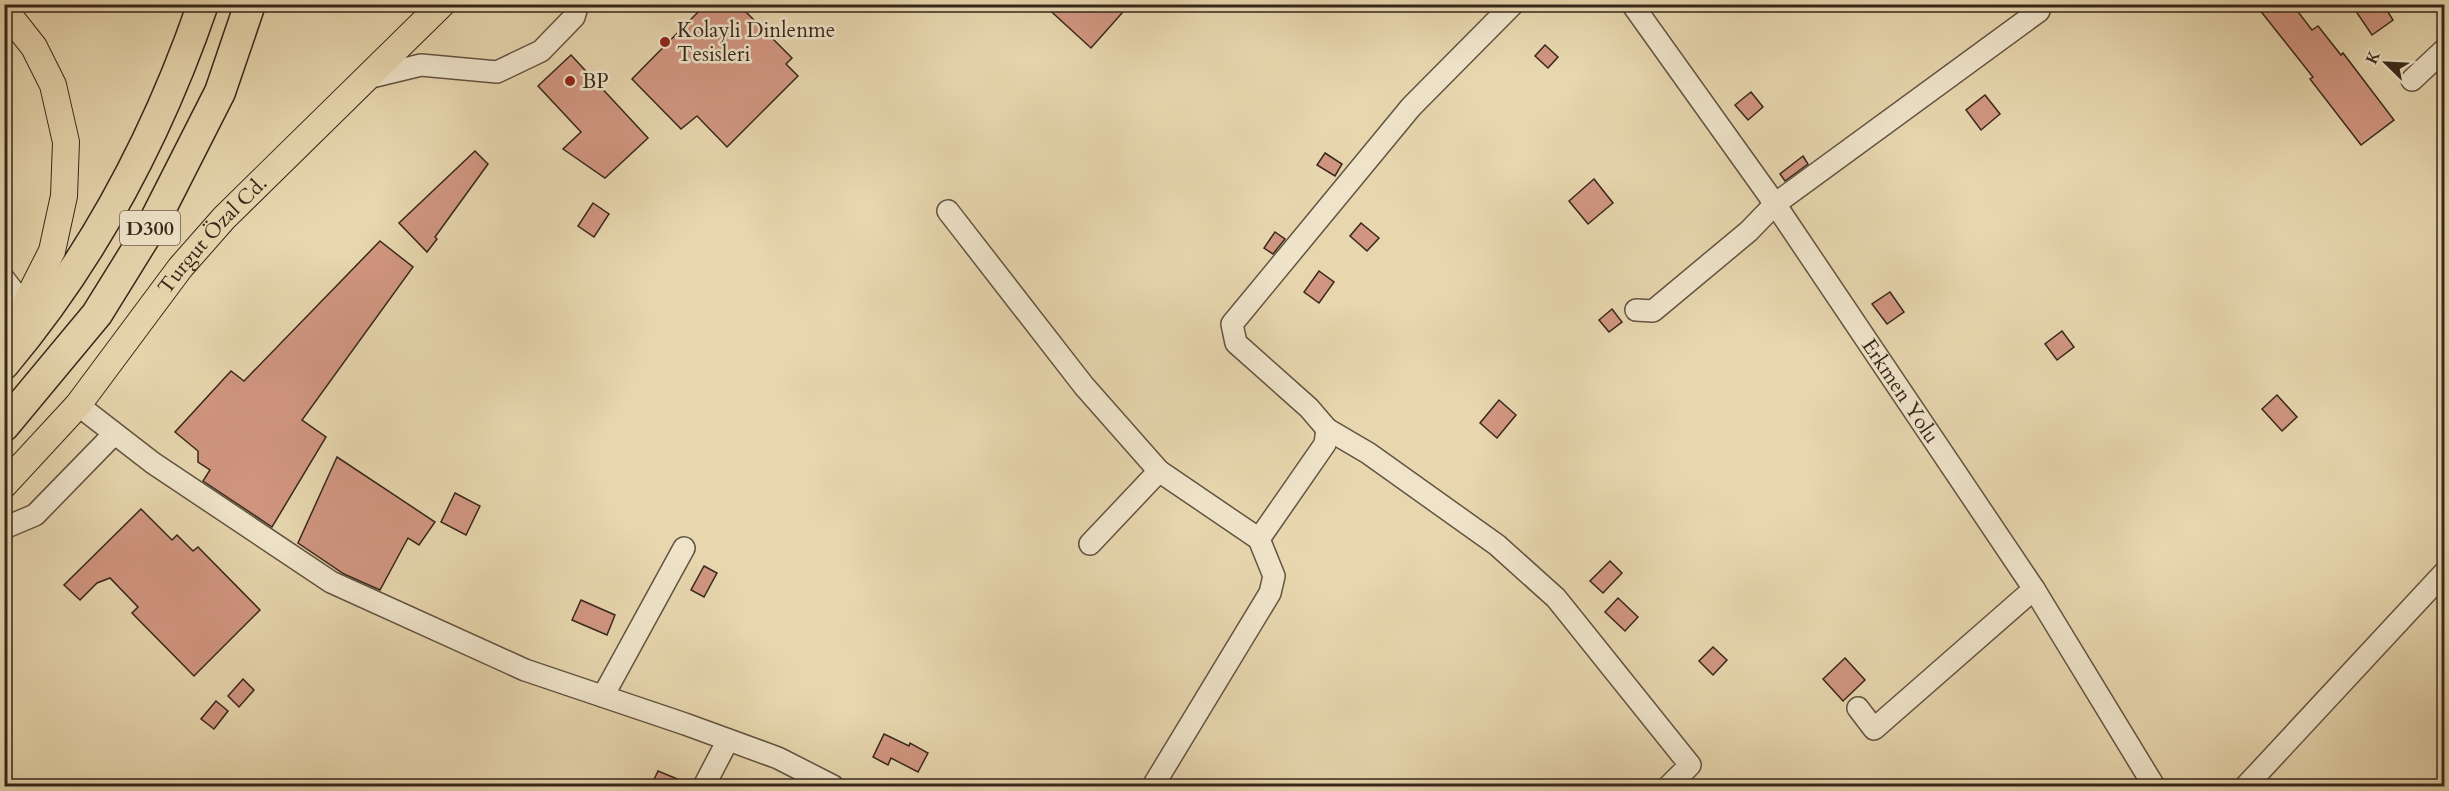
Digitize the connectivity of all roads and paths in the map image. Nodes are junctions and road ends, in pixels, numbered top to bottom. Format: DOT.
graph roads {
  1 [pos="203,4"];
  2 [pos="250,4"];
  3 [pos="442,4"];
  4 [pos="578,4"];
  5 [pos="1513,4"];
  6 [pos="1632,4"];
  7 [pos="4,9"];
  8 [pos="2038,11"];
  9 [pos="2445,50"];
  10 [pos="368,78"];
  11 [pos="2412,80"];
  12 [pos="1774,204"];
  13 [pos="948,211"];
  14 [pos="4,279"];
  15 [pos="26,306"];
  16 [pos="1636,310"];
  17 [pos="4,346"];
  18 [pos="4,364"];
  19 [pos="78,405"];
  20 [pos="4,426"];
  21 [pos="1327,429"];
  22 [pos="114,434"];
  23 [pos="1159,471"];
  24 [pos="4,484"];
  25 [pos="4,528"];
  26 [pos="1259,538"];
  27 [pos="1089,544"];
  28 [pos="684,548"];
  29 [pos="2445,573"];
  30 [pos="2034,589"];
  31 [pos="603,696"];
  32 [pos="1858,708"];
  33 [pos="728,740"];
  34 [pos="704,786"];
  35 [pos="833,786"];
  36 [pos="1153,786"];
  37 [pos="1669,786"];
  38 [pos="2154,786"];
  39 [pos="2246,786"];
  1 -- 18 [label="highway, D300"];
  2 -- 20 [label="highway, D300"];
  3 -- 10 [label="main road, Turgut Özal Cd."];
  4 -- 10 [label="street"];
  5 -- 21 [label="street"];
  6 -- 12 [label="street, Erkmen Yolu"];
  7 -- 15 [label="main road"];
  8 -- 12 [label="street"];
  9 -- 11 [label="street"];
  10 -- 19 [label="main road, Turgut Özal Cd."];
  12 -- 16 [label="street"];
  12 -- 30 [label="street, Erkmen Yolu"];
  13 -- 23 [label="street"];
  14 -- 15 [label="street"];
  15 -- 17 [label="main road"];
  19 -- 22 [label="street"];
  19 -- 24 [label="main road, Turgut Özal Cd."];
  21 -- 26 [label="street"];
  21 -- 37 [label="street"];
  22 -- 25 [label="street"];
  22 -- 31 [label="street"];
  23 -- 26 [label="street"];
  23 -- 27 [label="street"];
  26 -- 36 [label="street"];
  28 -- 31 [label="street"];
  29 -- 39 [label="street"];
  30 -- 32 [label="street"];
  30 -- 38 [label="street, Erkmen Yolu"];
  31 -- 33 [label="street"];
  33 -- 34 [label="street"];
  33 -- 35 [label="street"];
}
